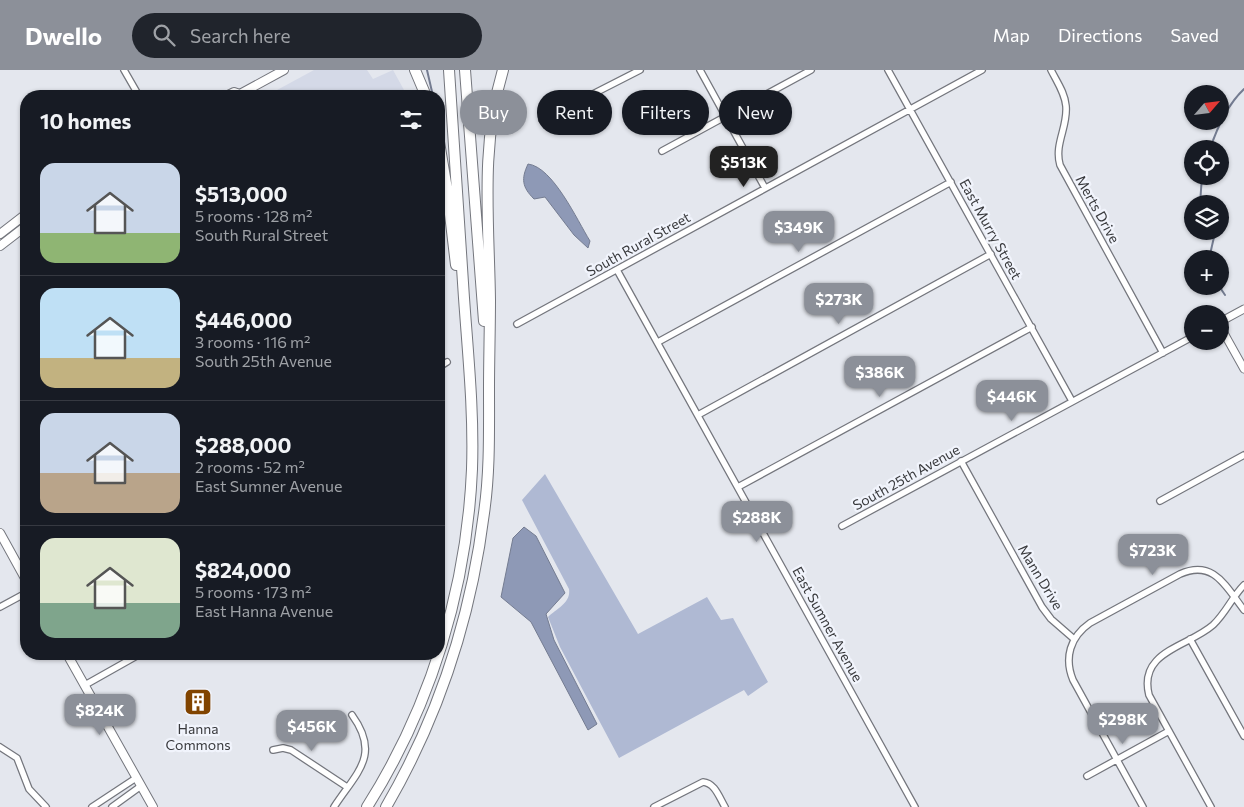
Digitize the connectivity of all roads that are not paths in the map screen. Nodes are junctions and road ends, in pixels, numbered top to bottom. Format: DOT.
graph roads {
  1 [pos="124,70"];
  2 [pos="284,70"];
  3 [pos="415,70"];
  4 [pos="449,70"];
  5 [pos="465,70"];
  6 [pos="503,70"];
  7 [pos="640,70"];
  8 [pos="700,70"];
  9 [pos="811,70"];
  10 [pos="888,70"];
  11 [pos="982,70"];
  12 [pos="1051,70"];
  13 [pos="136,90"];
  14 [pos="249,90"];
  15 [pos="423,90"];
  16 [pos="601,90"];
  17 [pos="774,90"];
  18 [pos="719,105"];
  19 [pos="910,109"];
  20 [pos="719,119"];
  21 [pos="736,135"];
  22 [pos="662,151"];
  23 [pos="445,178"];
  24 [pos="951,182"];
  25 [pos="765,188"];
  26 [pos="20,219"];
  27 [pos="16,222"];
  28 [pos="20,225"];
  29 [pos="20,231"];
  30 [pos="0,234"];
  31 [pos="0,246"];
  32 [pos="991,254"];
  33 [pos="618,270"];
  34 [pos="1244,309"];
  35 [pos="1229,318"];
  36 [pos="516,324"];
  37 [pos="1032,327"];
  38 [pos="1229,341"];
  39 [pos="658,342"];
  40 [pos="1184,342"];
  41 [pos="1164,353"];
  42 [pos="1244,369"];
  43 [pos="470,386"];
  44 [pos="489,387"];
  45 [pos="1072,401"];
  46 [pos="698,414"];
  47 [pos="1244,455"];
  48 [pos="961,461"];
  49 [pos="738,486"];
  50 [pos="1160,501"];
  51 [pos="842,526"];
  52 [pos="0,533"];
  53 [pos="20,569"];
  54 [pos="1244,585"];
  55 [pos="20,596"];
  56 [pos="1234,597"];
  57 [pos="0,607"];
  58 [pos="1244,610"];
  59 [pos="445,631"];
  60 [pos="1074,639"];
  61 [pos="1190,639"];
  62 [pos="70,660"];
  63 [pos="129,660"];
  64 [pos="437,660"];
  65 [pos="85,685"];
  66 [pos="352,716"];
  67 [pos="1169,731"];
  68 [pos="1244,736"];
  69 [pos="0,747"];
  70 [pos="272,750"];
  71 [pos="1117,760"];
  72 [pos="1087,776"];
  73 [pos="136,778"];
  74 [pos="141,786"];
  75 [pos="347,787"];
  76 [pos="46,807"];
  77 [pos="92,807"];
  78 [pos="112,807"];
  79 [pos="153,807"];
  80 [pos="334,807"];
  81 [pos="367,807"];
  82 [pos="386,807"];
  83 [pos="654,807"];
  84 [pos="724,807"];
  85 [pos="915,807"];
  86 [pos="1143,807"];
  87 [pos="1211,807"];
  1 -- 13 [label="street"];
  2 -- 14 [label="main road"];
  3 -- 15 [label="highway"];
  4 -- 43 [label="highway"];
  5 -- 44 [label="highway"];
  6 -- 44 [label="highway"];
  7 -- 16 [label="street"];
  8 -- 18 [label="street"];
  9 -- 17 [label="street"];
  10 -- 19 [label="street, East Murry Street"];
  11 -- 19 [label="street, South Rural Street"];
  12 -- 41 [label="street, Merts Drive"];
  19 -- 24 [label="street, East Murry Street"];
  19 -- 25 [label="street, South Rural Street"];
  20 -- 22 [label="street"];
  21 -- 25 [label="street"];
  23 -- 43 [label="highway"];
  24 -- 32 [label="street, East Murry Street"];
  24 -- 39 [label="street"];
  25 -- 33 [label="street, South Rural Street"];
  26 -- 27 [label="main road"];
  27 -- 28 [label="main road"];
  27 -- 30 [label="main road"];
  29 -- 31 [label="main road"];
  32 -- 37 [label="street, East Murry Street"];
  32 -- 46 [label="street"];
  33 -- 36 [label="street, South Rural Street"];
  33 -- 39 [label="street, East Sumner Avenue"];
  34 -- 35 [label="street"];
  37 -- 45 [label="street, East Murry Street"];
  37 -- 49 [label="street"];
  38 -- 42 [label="street"];
  39 -- 46 [label="street, East Sumner Avenue"];
  40 -- 41 [label="street, South 25th Avenue"];
  41 -- 45 [label="street, South 25th Avenue"];
  43 -- 59 [label="highway"];
  44 -- 82 [label="highway"];
  45 -- 48 [label="street, South 25th Avenue"];
  46 -- 49 [label="street, East Sumner Avenue"];
  47 -- 50 [label="street"];
  48 -- 51 [label="street, South 25th Avenue"];
  48 -- 60 [label="street, Mann Drive"];
  49 -- 85 [label="street, East Sumner Avenue"];
  52 -- 53 [label="main road"];
  54 -- 56 [label="street"];
  55 -- 57 [label="street"];
  56 -- 58 [label="street"];
  56 -- 60 [label="street"];
  56 -- 61 [label="street"];
  60 -- 71 [label="street"];
  61 -- 67 [label="street"];
  61 -- 68 [label="street"];
  62 -- 65 [label="main road"];
  63 -- 65 [label="street"];
  64 -- 81 [label="highway"];
  65 -- 73 [label="main road"];
  66 -- 75 [label="street"];
  67 -- 71 [label="street"];
  67 -- 87 [label="street"];
  69 -- 76 [label="street"];
  70 -- 75 [label="street"];
  71 -- 72 [label="street"];
  71 -- 86 [label="street"];
  73 -- 74 [label="main road"];
  73 -- 77 [label="street"];
  74 -- 78 [label="street"];
  74 -- 79 [label="main road"];
  75 -- 80 [label="street"];
  83 -- 84 [label="street"];
}
